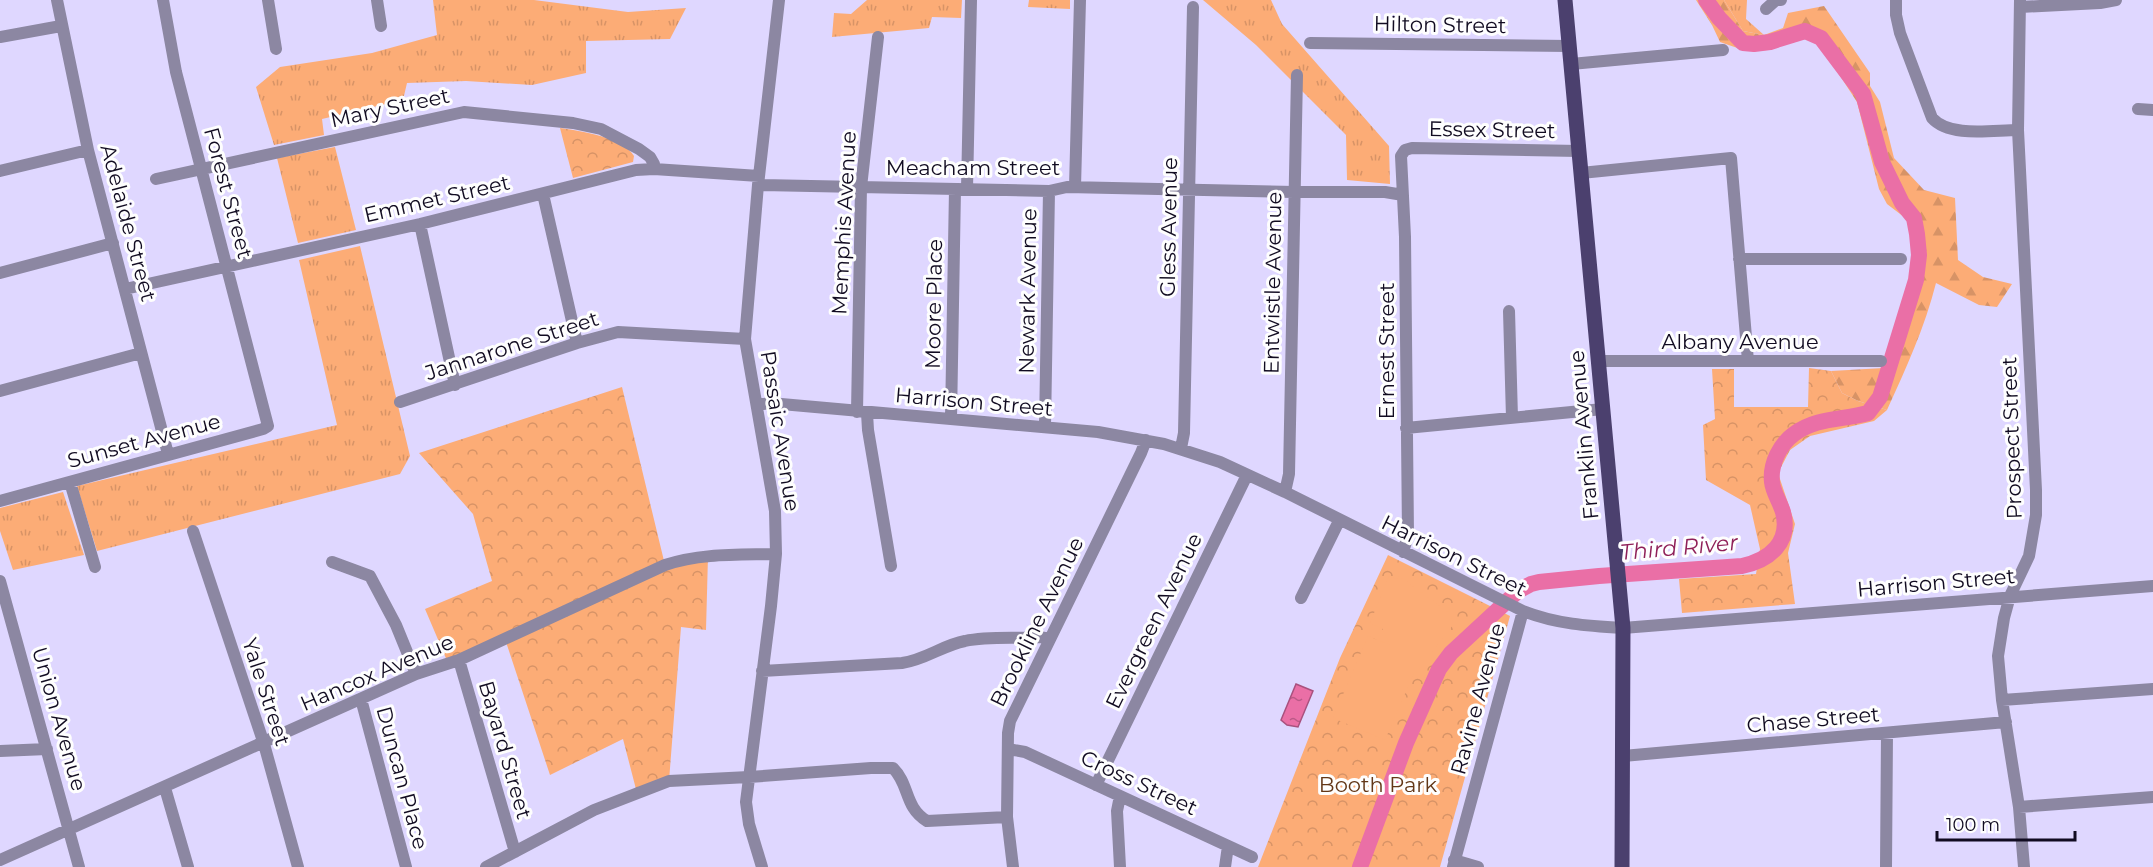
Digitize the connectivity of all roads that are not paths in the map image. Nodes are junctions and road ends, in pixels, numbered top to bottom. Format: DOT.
graph roads {
  1 [pos="57,0"];
  2 [pos="163,0"];
  3 [pos="268,0"];
  4 [pos="377,0"];
  5 [pos="779,0"];
  6 [pos="971,0"];
  7 [pos="1080,0"];
  8 [pos="1565,0"];
  9 [pos="1781,0"];
  10 [pos="1896,0"];
  11 [pos="2116,0"];
  12 [pos="2020,3"];
  13 [pos="1193,7"];
  14 [pos="1766,9"];
  15 [pos="61,26"];
  16 [pos="381,26"];
  17 [pos="0,37"];
  18 [pos="878,37"];
  19 [pos="1311,42"];
  20 [pos="1569,46"];
  21 [pos="276,49"];
  22 [pos="1724,50"];
  23 [pos="1571,64"];
  24 [pos="1297,75"];
  25 [pos="2138,109"];
  26 [pos="2153,110"];
  27 [pos="2018,130"];
  28 [pos="88,150"];
  29 [pos="1405,150"];
  30 [pos="1579,152"];
  31 [pos="201,169"];
  32 [pos="654,169"];
  33 [pos="0,171"];
  34 [pos="1581,172"];
  35 [pos="156,179"];
  36 [pos="758,181"];
  37 [pos="861,187"];
  38 [pos="1075,187"];
  39 [pos="961,189"];
  40 [pos="1189,189"];
  41 [pos="1049,191"];
  42 [pos="1294,192"];
  43 [pos="543,194"];
  44 [pos="1403,195"];
  45 [pos="420,224"];
  46 [pos="113,243"];
  47 [pos="1900,259"];
  48 [pos="1739,260"];
  49 [pos="228,266"];
  50 [pos="0,273"];
  51 [pos="125,290"];
  52 [pos="1509,311"];
  53 [pos="745,339"];
  54 [pos="578,343"];
  55 [pos="141,353"];
  56 [pos="1748,361"];
  57 [pos="1881,361"];
  58 [pos="1599,362"];
  59 [pos="455,385"];
  60 [pos="0,390"];
  61 [pos="261,396"];
  62 [pos="400,402"];
  63 [pos="757,405"];
  64 [pos="1603,409"];
  65 [pos="862,412"];
  66 [pos="1512,418"];
  67 [pos="951,419"];
  68 [pos="1046,427"];
  69 [pos="1406,428"];
  70 [pos="1146,440"];
  71 [pos="1181,448"];
  72 [pos="168,454"];
  73 [pos="1247,475"];
  74 [pos="70,482"];
  75 [pos="1285,492"];
  76 [pos="0,501"];
  77 [pos="1339,521"];
  78 [pos="193,531"];
  79 [pos="1403,552"];
  80 [pos="776,554"];
  81 [pos="332,562"];
  82 [pos="95,567"];
  83 [pos="891,567"];
  84 [pos="2153,586"];
  85 [pos="1,587"];
  86 [pos="2010,596"];
  87 [pos="1301,598"];
  88 [pos="1521,610"];
  89 [pos="1623,628"];
  90 [pos="1050,639"];
  91 [pos="459,660"];
  92 [pos="762,671"];
  93 [pos="416,674"];
  94 [pos="2153,689"];
  95 [pos="361,699"];
  96 [pos="2002,700"];
  97 [pos="2006,722"];
  98 [pos="1887,733"];
  99 [pos="264,744"];
  100 [pos="47,749"];
  101 [pos="1008,749"];
  102 [pos="0,751"];
  103 [pos="1623,756"];
  104 [pos="749,777"];
  105 [pos="1096,785"];
  106 [pos="165,788"];
  107 [pos="1120,796"];
  108 [pos="2153,797"];
  109 [pos="2019,807"];
  110 [pos="1007,817"];
  111 [pos="69,829"];
  112 [pos="1228,846"];
  113 [pos="515,852"];
  114 [pos="1252,857"];
  115 [pos="0,860"];
  116 [pos="1454,864"];
  117 [pos="489,866"];
  118 [pos="79,867"];
  119 [pos="188,867"];
  120 [pos="298,867"];
  121 [pos="406,867"];
  122 [pos="762,867"];
  123 [pos="1013,867"];
  124 [pos="1120,867"];
  125 [pos="1225,867"];
  126 [pos="1478,867"];
  127 [pos="1622,867"];
  128 [pos="1886,867"];
  129 [pos="2024,867"];
  1 -- 15 [label="street, Adelaide Street"];
  2 -- 31 [label="street, Forest Street"];
  3 -- 21 [label="street"];
  4 -- 16 [label="street"];
  5 -- 36 [label="street, Passaic Avenue"];
  6 -- 39 [label="street, Moore Place"];
  7 -- 38 [label="street"];
  8 -- 20 [label="main road, Franklin Avenue"];
  9 -- 14 [label="street"];
  10 -- 27 [label="street"];
  11 -- 12 [label="street"];
  12 -- 27 [label="street, Prospect Street"];
  13 -- 40 [label="street, Gless Avenue"];
  15 -- 17 [label="street"];
  15 -- 28 [label="street, Adelaide Street"];
  18 -- 37 [label="street, Memphis Avenue"];
  19 -- 20 [label="street, Hilton Street"];
  20 -- 23 [label="main road, Franklin Avenue"];
  22 -- 23 [label="street"];
  23 -- 30 [label="main road, Franklin Avenue"];
  24 -- 42 [label="street, Entwistle Avenue"];
  25 -- 26 [label="street"];
  27 -- 86 [label="street, Prospect Street"];
  28 -- 33 [label="street"];
  28 -- 46 [label="street, Adelaide Street"];
  29 -- 30 [label="street, Essex Street"];
  29 -- 44 [label="street, Ernest Street"];
  30 -- 34 [label="main road, Franklin Avenue"];
  31 -- 32 [label="street, Mary Street"];
  31 -- 35 [label="street, Mary Street"];
  31 -- 49 [label="street, Forest Street"];
  32 -- 36 [label="street, Emmet Street"];
  32 -- 43 [label="street, Emmet Street"];
  34 -- 48 [label="street"];
  34 -- 58 [label="main road, Franklin Avenue"];
  36 -- 37 [label="street, Meacham Street"];
  36 -- 53 [label="street, Passaic Avenue"];
  37 -- 39 [label="street, Meacham Street"];
  37 -- 65 [label="street, Memphis Avenue"];
  38 -- 40 [label="street, Meacham Street"];
  38 -- 41 [label="street, Meacham Street"];
  39 -- 41 [label="street, Meacham Street"];
  39 -- 67 [label="street, Moore Place"];
  40 -- 42 [label="street, Meacham Street"];
  40 -- 71 [label="street, Gless Avenue"];
  41 -- 68 [label="street, Newark Avenue"];
  42 -- 44 [label="street, Meacham Street"];
  42 -- 75 [label="street, Entwistle Avenue"];
  43 -- 45 [label="street, Emmet Street"];
  43 -- 54 [label="street"];
  44 -- 69 [label="street, Ernest Street"];
  45 -- 49 [label="street, Emmet Street"];
  45 -- 59 [label="street"];
  46 -- 50 [label="street"];
  46 -- 51 [label="street, Adelaide Street"];
  47 -- 48 [label="street"];
  48 -- 56 [label="street"];
  49 -- 51 [label="street, Emmet Street"];
  49 -- 61 [label="street, Forest Street"];
  51 -- 55 [label="street, Adelaide Street"];
  52 -- 66 [label="street"];
  53 -- 54 [label="street, Jannarone Street"];
  53 -- 63 [label="street, Passaic Avenue"];
  54 -- 59 [label="street, Jannarone Street"];
  55 -- 60 [label="street"];
  55 -- 72 [label="street, Adelaide Street"];
  56 -- 57 [label="street, Albany Avenue"];
  56 -- 58 [label="street, Albany Avenue"];
  58 -- 64 [label="main road, Franklin Avenue"];
  59 -- 62 [label="street, Jannarone Street"];
  61 -- 72 [label="street, Sunset Avenue"];
  63 -- 65 [label="street, Harrison Street"];
  63 -- 80 [label="street, Passaic Avenue"];
  64 -- 66 [label="street"];
  64 -- 89 [label="main road, Franklin Avenue"];
  65 -- 67 [label="street, Harrison Street"];
  65 -- 83 [label="street, Memphis Avenue"];
  66 -- 69 [label="street"];
  67 -- 68 [label="street, Harrison Street"];
  68 -- 70 [label="street, Harrison Street"];
  69 -- 79 [label="street, Ernest Street"];
  70 -- 71 [label="street, Harrison Street"];
  70 -- 90 [label="street, Brookline Avenue"];
  71 -- 73 [label="street, Harrison Street"];
  72 -- 74 [label="street, Sunset Avenue"];
  73 -- 75 [label="street, Harrison Street"];
  73 -- 105 [label="street, Evergreen Avenue"];
  74 -- 76 [label="street, Sunset Avenue"];
  74 -- 82 [label="street"];
  75 -- 77 [label="street, Harrison Street"];
  77 -- 79 [label="street, Harrison Street"];
  77 -- 87 [label="street"];
  78 -- 99 [label="street, Yale Street"];
  79 -- 88 [label="street, Harrison Street"];
  80 -- 91 [label="street, Hancox Avenue"];
  80 -- 92 [label="street, Passaic Avenue"];
  81 -- 93 [label="street"];
  84 -- 86 [label="street, Harrison Street"];
  85 -- 100 [label="street, Union Avenue"];
  86 -- 89 [label="street, Harrison Street"];
  86 -- 96 [label="street, Prospect Street"];
  88 -- 89 [label="street, Harrison Street"];
  88 -- 116 [label="street, Ravine Avenue"];
  89 -- 103 [label="main road, Franklin Avenue"];
  90 -- 92 [label="street"];
  90 -- 101 [label="street, Brookline Avenue"];
  91 -- 93 [label="street, Hancox Avenue"];
  91 -- 113 [label="street, Bayard Street"];
  92 -- 104 [label="street, Passaic Avenue"];
  93 -- 95 [label="street, Hancox Avenue"];
  94 -- 96 [label="street"];
  95 -- 99 [label="street, Hancox Avenue"];
  95 -- 121 [label="street, Duncan Place"];
  96 -- 97 [label="street, Prospect Street"];
  97 -- 98 [label="street, Chase Street"];
  97 -- 109 [label="street, Prospect Street"];
  98 -- 103 [label="street, Chase Street"];
  98 -- 128 [label="street"];
  99 -- 106 [label="street, Hancox Avenue"];
  99 -- 120 [label="street, Yale Street"];
  100 -- 102 [label="street"];
  100 -- 111 [label="street, Union Avenue"];
  101 -- 105 [label="street, Cross Street"];
  101 -- 110 [label="street, Brookline Avenue"];
  103 -- 127 [label="main road, Franklin Avenue"];
  104 -- 110 [label="street"];
  104 -- 113 [label="street"];
  104 -- 122 [label="street, Passaic Avenue"];
  105 -- 107 [label="street, Cross Street"];
  106 -- 111 [label="street, Hancox Avenue"];
  106 -- 119 [label="street"];
  107 -- 112 [label="street, Cross Street"];
  107 -- 124 [label="street"];
  108 -- 109 [label="street"];
  109 -- 129 [label="street, Prospect Street"];
  110 -- 123 [label="street, Brookline Avenue"];
  111 -- 115 [label="street, Hancox Avenue"];
  111 -- 118 [label="street, Union Avenue"];
  112 -- 114 [label="street, Cross Street"];
  112 -- 125 [label="street"];
  113 -- 117 [label="street"];
  116 -- 126 [label="street"];
}
